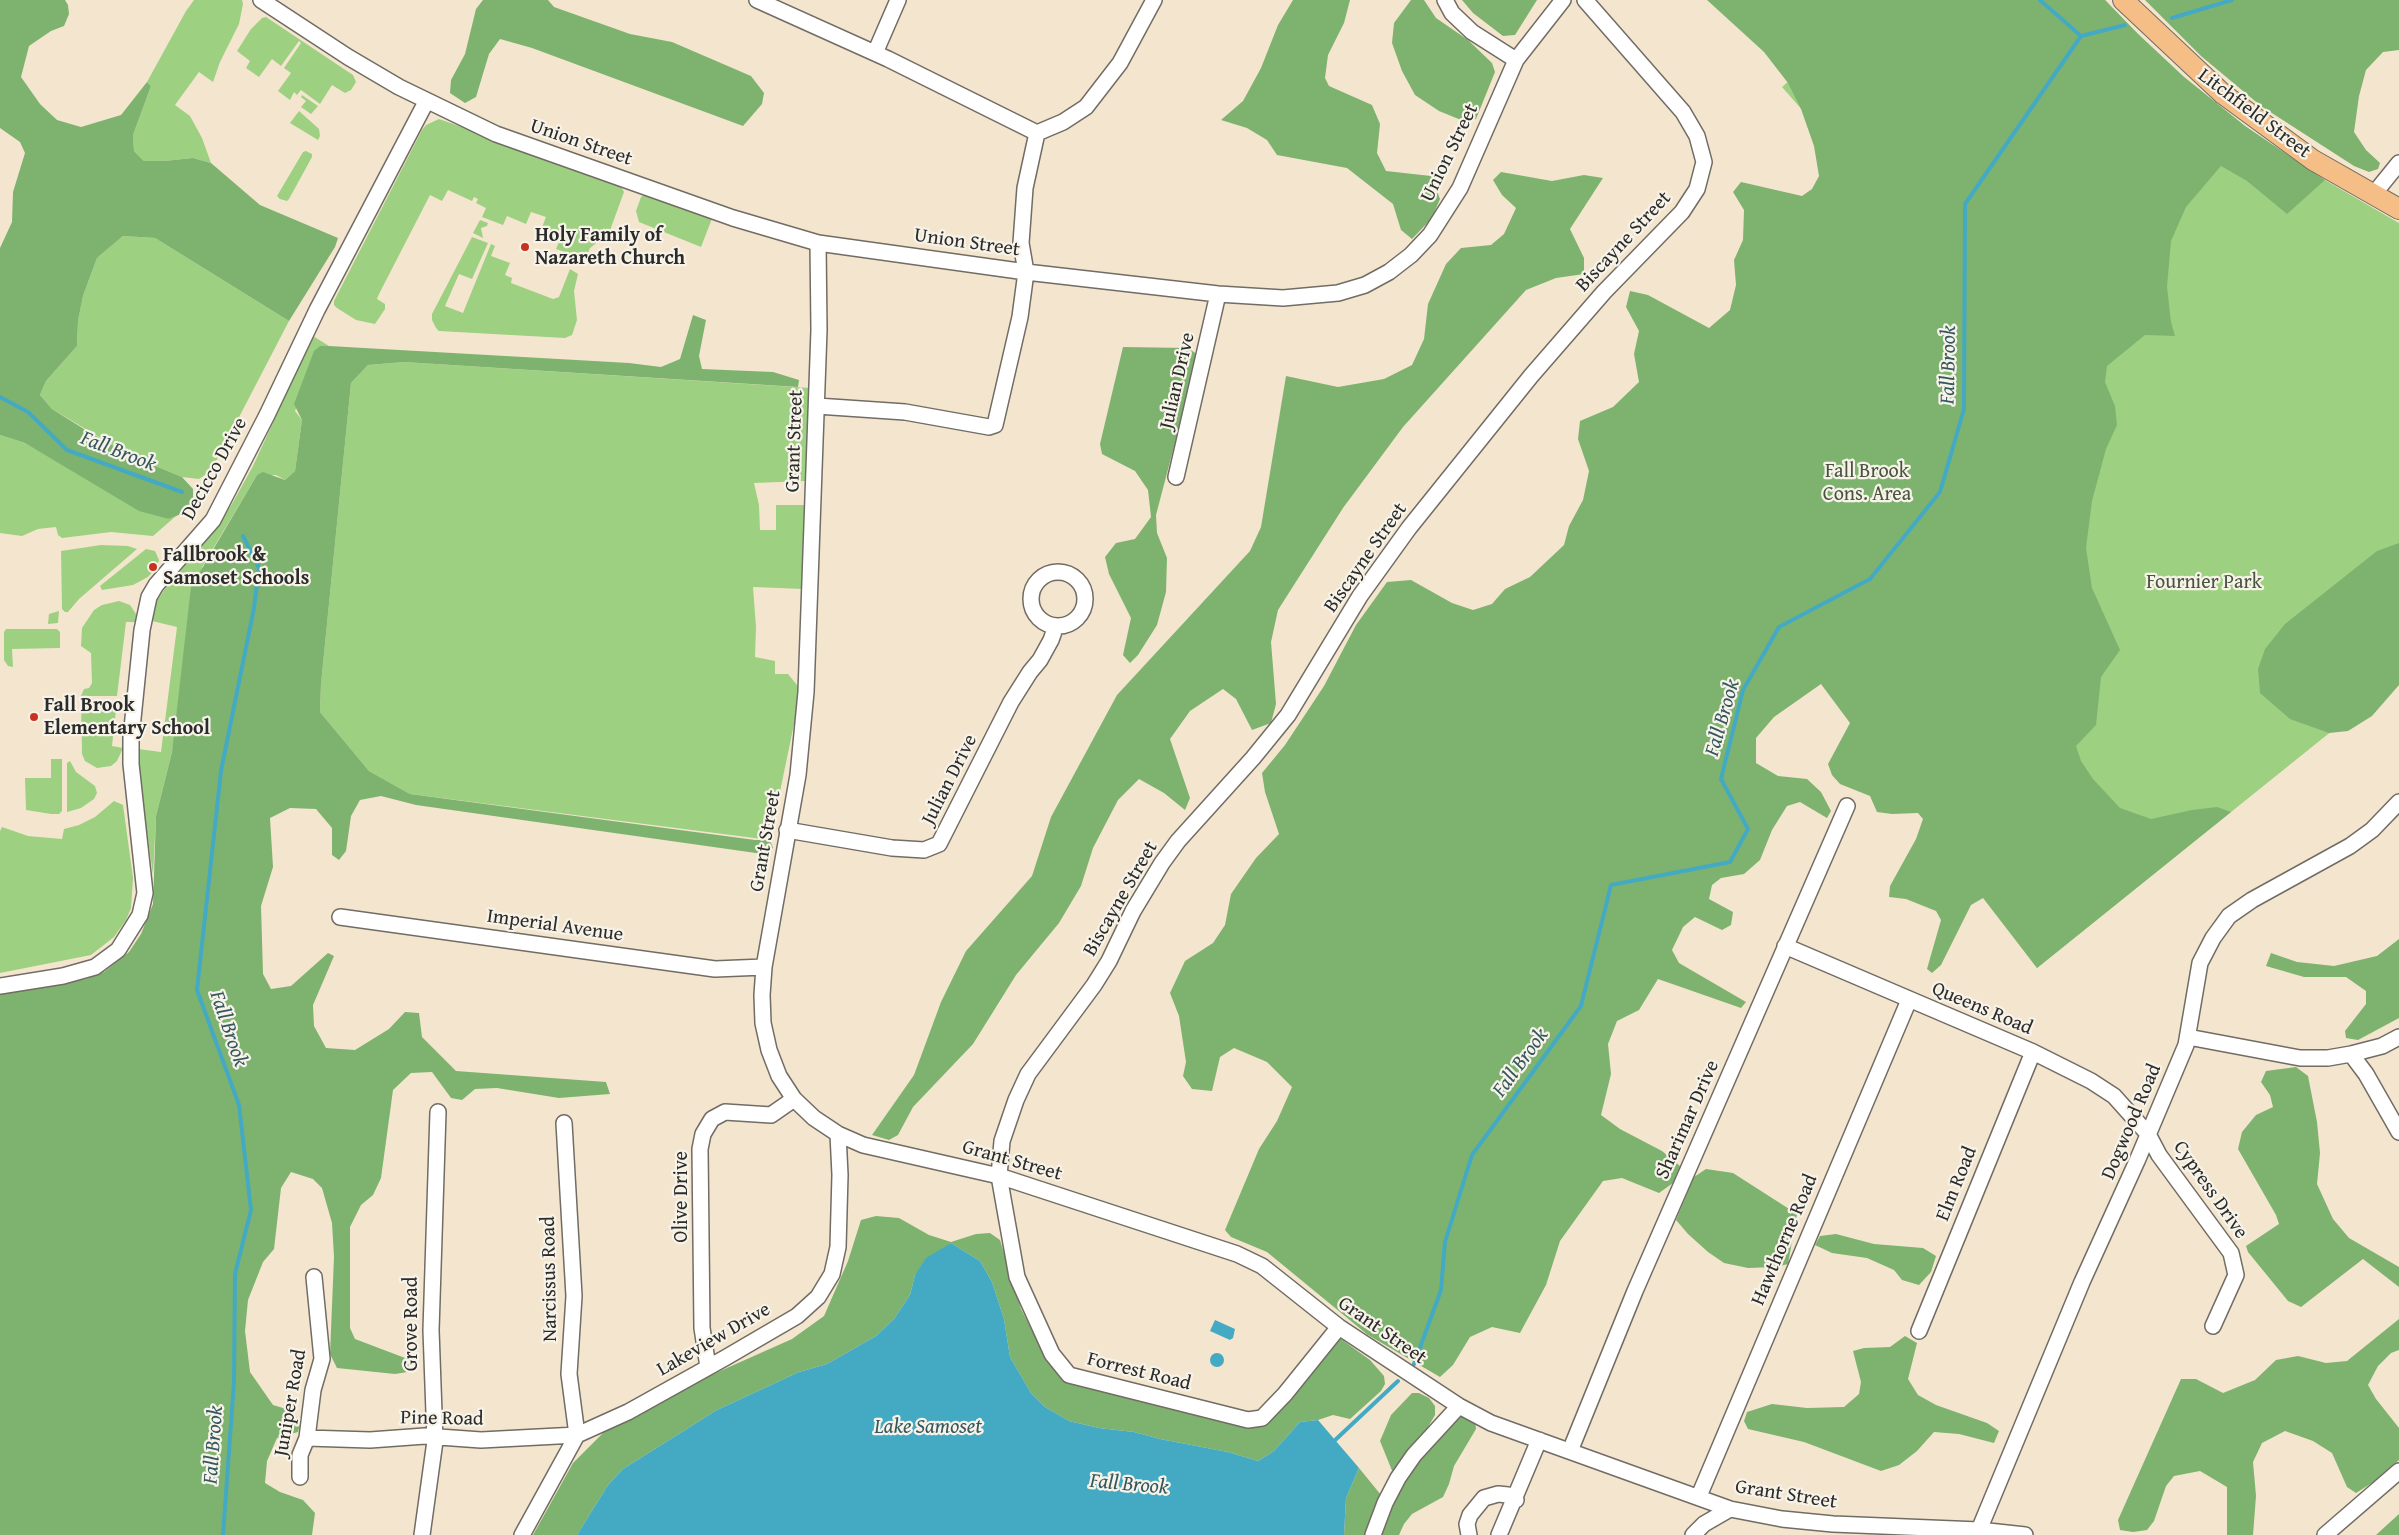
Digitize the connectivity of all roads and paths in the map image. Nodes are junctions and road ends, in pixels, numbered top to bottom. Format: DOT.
graph roads {
  1 [pos="757,0"];
  2 [pos="898,0"];
  3 [pos="1154,0"];
  4 [pos="1445,0"];
  5 [pos="1563,0"];
  6 [pos="1585,0"];
  7 [pos="2123,0"];
  8 [pos="266,1"];
  9 [pos="875,53"];
  10 [pos="1516,60"];
  11 [pos="426,102"];
  12 [pos="1037,133"];
  13 [pos="2399,163"];
  14 [pos="2373,195"];
  15 [pos="2399,209"];
  16 [pos="818,243"];
  17 [pos="1026,272"];
  18 [pos="1218,294"];
  19 [pos="816,406"];
  20 [pos="1176,477"];
  21 [pos="1056,626"];
  22 [pos="2399,802"];
  23 [pos="1848,806"];
  24 [pos="788,830"];
  25 [pos="340,917"];
  26 [pos="1785,946"];
  27 [pos="764,967"];
  28 [pos="0,986"];
  29 [pos="1909,1000"];
  30 [pos="2188,1037"];
  31 [pos="2399,1037"];
  32 [pos="2032,1052"];
  33 [pos="2351,1054"];
  34 [pos="794,1099"];
  35 [pos="438,1112"];
  36 [pos="564,1123"];
  37 [pos="2399,1132"];
  38 [pos="838,1134"];
  39 [pos="2148,1134"];
  40 [pos="999,1176"];
  41 [pos="314,1277"];
  42 [pos="2213,1326"];
  43 [pos="1339,1327"];
  44 [pos="1919,1331"];
  45 [pos="708,1367"];
  46 [pos="1459,1406"];
  47 [pos="577,1435"];
  48 [pos="435,1437"];
  49 [pos="307,1438"];
  50 [pos="1539,1440"];
  51 [pos="1570,1451"];
  52 [pos="2399,1470"];
  53 [pos="300,1477"];
  54 [pos="1700,1496"];
  55 [pos="1516,1500"];
  56 [pos="1730,1509"];
  57 [pos="1979,1530"];
  58 [pos="422,1535"];
  59 [pos="522,1535"];
  60 [pos="1373,1535"];
  61 [pos="1469,1535"];
  62 [pos="1499,1535"];
  63 [pos="1693,1535"];
  64 [pos="2015,1535"];
  65 [pos="2325,1535"];
  1 -- 9 [label="street"];
  2 -- 9 [label="street"];
  3 -- 12 [label="street"];
  4 -- 10 [label="street"];
  5 -- 10 [label="street, Union Street"];
  6 -- 40 [label="street, Biscayne Street"];
  7 -- 14 [label="main road, Litchfield Street"];
  8 -- 11 [label="street, Union Street"];
  9 -- 12 [label="street"];
  10 -- 18 [label="street, Union Street"];
  11 -- 16 [label="street, Union Street"];
  11 -- 28 [label="street, Decicco Drive"];
  12 -- 17 [label="street"];
  13 -- 14 [label="street"];
  14 -- 15 [label="main road, Litchfield Street"];
  16 -- 17 [label="street, Union Street"];
  16 -- 19 [label="street, Grant Street"];
  17 -- 18 [label="street, Union Street"];
  17 -- 19 [label="street"];
  18 -- 20 [label="street, Julian Drive"];
  19 -- 24 [label="street, Grant Street"];
  21 -- 24 [label="street, Julian Drive"];
  22 -- 30 [label="street, Dogwood Road"];
  23 -- 26 [label="street, Sharimar Drive"];
  24 -- 27 [label="street, Grant Street"];
  25 -- 27 [label="street, Imperial Avenue"];
  26 -- 29 [label="street, Queens Road"];
  26 -- 51 [label="street, Sharimar Drive"];
  27 -- 34 [label="street, Grant Street"];
  29 -- 32 [label="street, Queens Road"];
  29 -- 54 [label="street, Hawthorne Road"];
  30 -- 33 [label="street"];
  30 -- 39 [label="street, Dogwood Road"];
  31 -- 33 [label="street"];
  32 -- 39 [label="street, Queens Road"];
  32 -- 44 [label="street, Elm Road"];
  33 -- 37 [label="street"];
  34 -- 38 [label="street, Grant Street"];
  34 -- 45 [label="street, Olive Drive"];
  35 -- 48 [label="street, Grove Road"];
  36 -- 47 [label="street, Narcissus Road"];
  38 -- 40 [label="street, Grant Street"];
  38 -- 45 [label="street, Lakeview Drive"];
  39 -- 42 [label="street, Cypress Drive"];
  39 -- 57 [label="street, Dogwood Road"];
  40 -- 43 [label="street, Grant Street"];
  40 -- 43 [label="street, Forrest Road"];
  41 -- 49 [label="street, Juniper Road"];
  43 -- 46 [label="street, Grant Street"];
  45 -- 47 [label="street, Lakeview Drive"];
  46 -- 50 [label="street, Grant Street"];
  46 -- 60 [label="street"];
  47 -- 48 [label="street, Pine Road"];
  47 -- 59 [label="street"];
  48 -- 49 [label="street, Pine Road"];
  48 -- 58 [label="street, Grove Road"];
  49 -- 53 [label="street, Juniper Road"];
  50 -- 51 [label="street, Grant Street"];
  50 -- 55 [label="street"];
  51 -- 54 [label="street, Grant Street"];
  52 -- 65 [label="street"];
  54 -- 56 [label="street, Grant Street"];
  55 -- 61 [label="street"];
  55 -- 62 [label="street"];
  56 -- 57 [label="street, Grant Street"];
  56 -- 63 [label="street"];
  57 -- 64 [label="street, Grant Street"];
}
